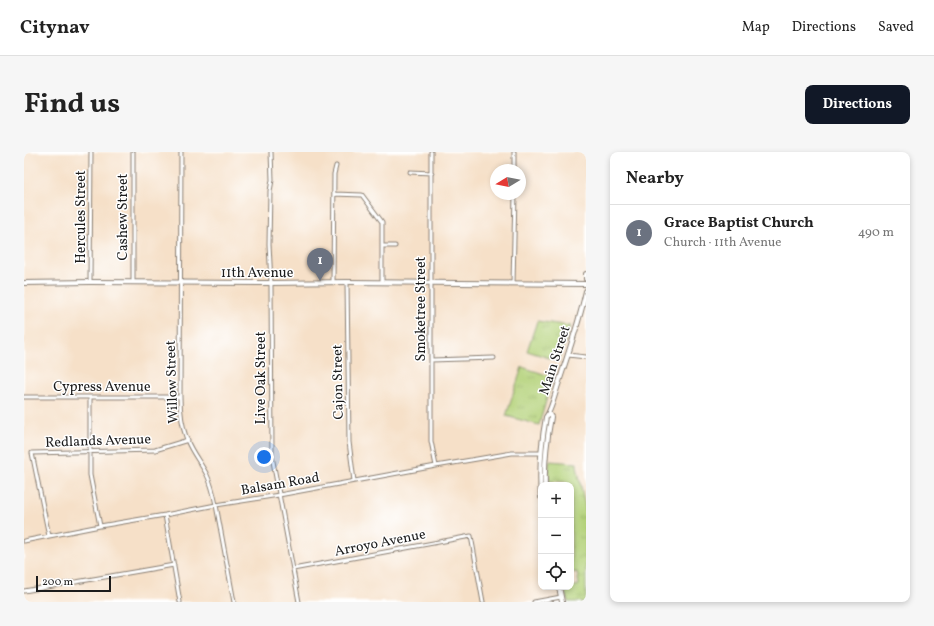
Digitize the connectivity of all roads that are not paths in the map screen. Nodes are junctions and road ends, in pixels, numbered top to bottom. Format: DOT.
graph roads {
  1 [pos="91,152"];
  2 [pos="133,152"];
  3 [pos="180,152"];
  4 [pos="271,152"];
  5 [pos="431,152"];
  6 [pos="514,152"];
  7 [pos="514,164"];
  8 [pos="336,166"];
  9 [pos="410,172"];
  10 [pos="432,173"];
  11 [pos="334,194"];
  12 [pos="515,200"];
  13 [pos="382,246"];
  14 [pos="395,246"];
  15 [pos="586,274"];
  16 [pos="586,279"];
  17 [pos="90,282"];
  18 [pos="133,282"];
  19 [pos="180,282"];
  20 [pos="333,282"];
  21 [pos="347,282"];
  22 [pos="382,282"];
  23 [pos="24,283"];
  24 [pos="271,283"];
  25 [pos="431,283"];
  26 [pos="513,283"];
  27 [pos="586,284"];
  28 [pos="586,291"];
  29 [pos="568,355"];
  30 [pos="586,357"];
  31 [pos="494,358"];
  32 [pos="431,360"];
  33 [pos="24,397"];
  34 [pos="180,397"];
  35 [pos="90,398"];
  36 [pos="549,414"];
  37 [pos="188,440"];
  38 [pos="90,451"];
  39 [pos="541,453"];
  40 [pos="436,466"];
  41 [pos="354,481"];
  42 [pos="540,482"];
  43 [pos="545,482"];
  44 [pos="545,482"];
  45 [pos="279,495"];
  46 [pos="216,505"];
  47 [pos="165,515"];
  48 [pos="100,526"];
  49 [pos="49,536"];
  50 [pos="24,541"];
  51 [pos="174,565"];
  52 [pos="293,569"];
  53 [pos="560,590"];
  54 [pos="24,591"];
  55 [pos="562,600"];
  56 [pos="180,602"];
  57 [pos="234,602"];
  58 [pos="299,602"];
  59 [pos="483,602"];
  60 [pos="534,602"];
  1 -- 17 [label="street, Hercules Street"];
  2 -- 18 [label="street, Cashew Street"];
  3 -- 19 [label="street, Willow Street"];
  4 -- 24 [label="street, Live Oak Street"];
  5 -- 10 [label="street, Smoketree Street"];
  6 -- 7 [label="street"];
  8 -- 11 [label="street"];
  9 -- 10 [label="street"];
  10 -- 25 [label="street, Smoketree Street"];
  11 -- 13 [label="street"];
  11 -- 20 [label="street"];
  12 -- 26 [label="street"];
  13 -- 14 [label="street"];
  13 -- 22 [label="street"];
  15 -- 16 [label="main road"];
  17 -- 18 [label="main road, 11th Avenue"];
  17 -- 23 [label="main road, 11th Avenue"];
  18 -- 19 [label="main road, 11th Avenue"];
  19 -- 24 [label="main road, 11th Avenue"];
  19 -- 34 [label="street, Willow Street"];
  20 -- 21 [label="main road, 11th Avenue"];
  20 -- 24 [label="main road, 11th Avenue"];
  21 -- 22 [label="main road, 11th Avenue"];
  21 -- 41 [label="street, Cajon Street"];
  22 -- 25 [label="main road, 11th Avenue"];
  24 -- 45 [label="street, Live Oak Street"];
  25 -- 26 [label="main road, 11th Avenue"];
  25 -- 32 [label="street, Smoketree Street"];
  26 -- 27 [label="main road, 11th Avenue"];
  28 -- 29 [label="main road, Main Street"];
  29 -- 30 [label="street"];
  29 -- 36 [label="main road, Main Street"];
  31 -- 32 [label="street"];
  32 -- 40 [label="street, Smoketree Street"];
  33 -- 35 [label="street, Cypress Avenue"];
  34 -- 35 [label="street, Cypress Avenue"];
  34 -- 37 [label="street, Willow Street"];
  35 -- 38 [label="street"];
  36 -- 39 [label="main road, Main Street"];
  36 -- 43 [label="main road, Main Street"];
  37 -- 38 [label="street, Redlands Avenue"];
  37 -- 46 [label="street, Willow Street"];
  38 -- 48 [label="street"];
  38 -- 49 [label="street, Redlands Avenue"];
  39 -- 40 [label="street, Balsam Road"];
  39 -- 42 [label="main road, Main Street"];
  39 -- 44 [label="main road"];
  40 -- 41 [label="street, Balsam Road"];
  41 -- 45 [label="street, Balsam Road"];
  45 -- 46 [label="street, Balsam Road"];
  45 -- 52 [label="street, Live Oak Street"];
  46 -- 47 [label="street, Balsam Road"];
  46 -- 57 [label="street, Willow Street"];
  47 -- 48 [label="street, Balsam Road"];
  47 -- 51 [label="street"];
  48 -- 49 [label="street, Balsam Road"];
  49 -- 50 [label="street, Balsam Road"];
  51 -- 54 [label="street"];
  51 -- 56 [label="street"];
  52 -- 58 [label="street, Live Oak Street"];
  52 -- 59 [label="street, Arroyo Avenue"];
  53 -- 55 [label="main road"];
  55 -- 60 [label="street"];
}
